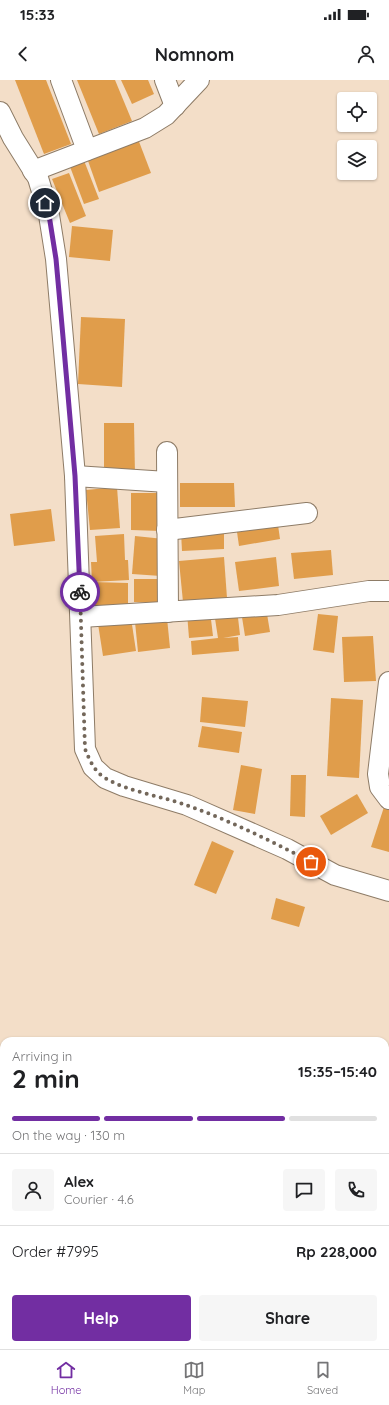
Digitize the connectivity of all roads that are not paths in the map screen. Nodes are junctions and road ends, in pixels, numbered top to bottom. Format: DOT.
graph roads {
  1 [pos="61,80"];
  2 [pos="164,80"];
  3 [pos="199,80"];
  4 [pos="175,106"];
  5 [pos="0,112"];
  6 [pos="87,150"];
  7 [pos="33,171"];
  8 [pos="167,452"];
  9 [pos="75,476"];
  10 [pos="167,482"];
  11 [pos="307,513"];
  12 [pos="167,530"];
  13 [pos="389,591"];
  14 [pos="168,612"];
  15 [pos="81,617"];
  16 [pos="389,682"];
  17 [pos="389,799"];
  18 [pos="389,891"];
  1 -- 6 [label="street"];
  2 -- 4 [label="street"];
  3 -- 4 [label="street"];
  4 -- 6 [label="street"];
  5 -- 7 [label="street"];
  6 -- 7 [label="street"];
  7 -- 9 [label="street"];
  8 -- 10 [label="street"];
  9 -- 10 [label="street"];
  9 -- 15 [label="street"];
  10 -- 12 [label="street"];
  11 -- 12 [label="street"];
  12 -- 14 [label="street"];
  13 -- 14 [label="street"];
  14 -- 15 [label="street"];
  15 -- 18 [label="street"];
  16 -- 17 [label="street"];
}
